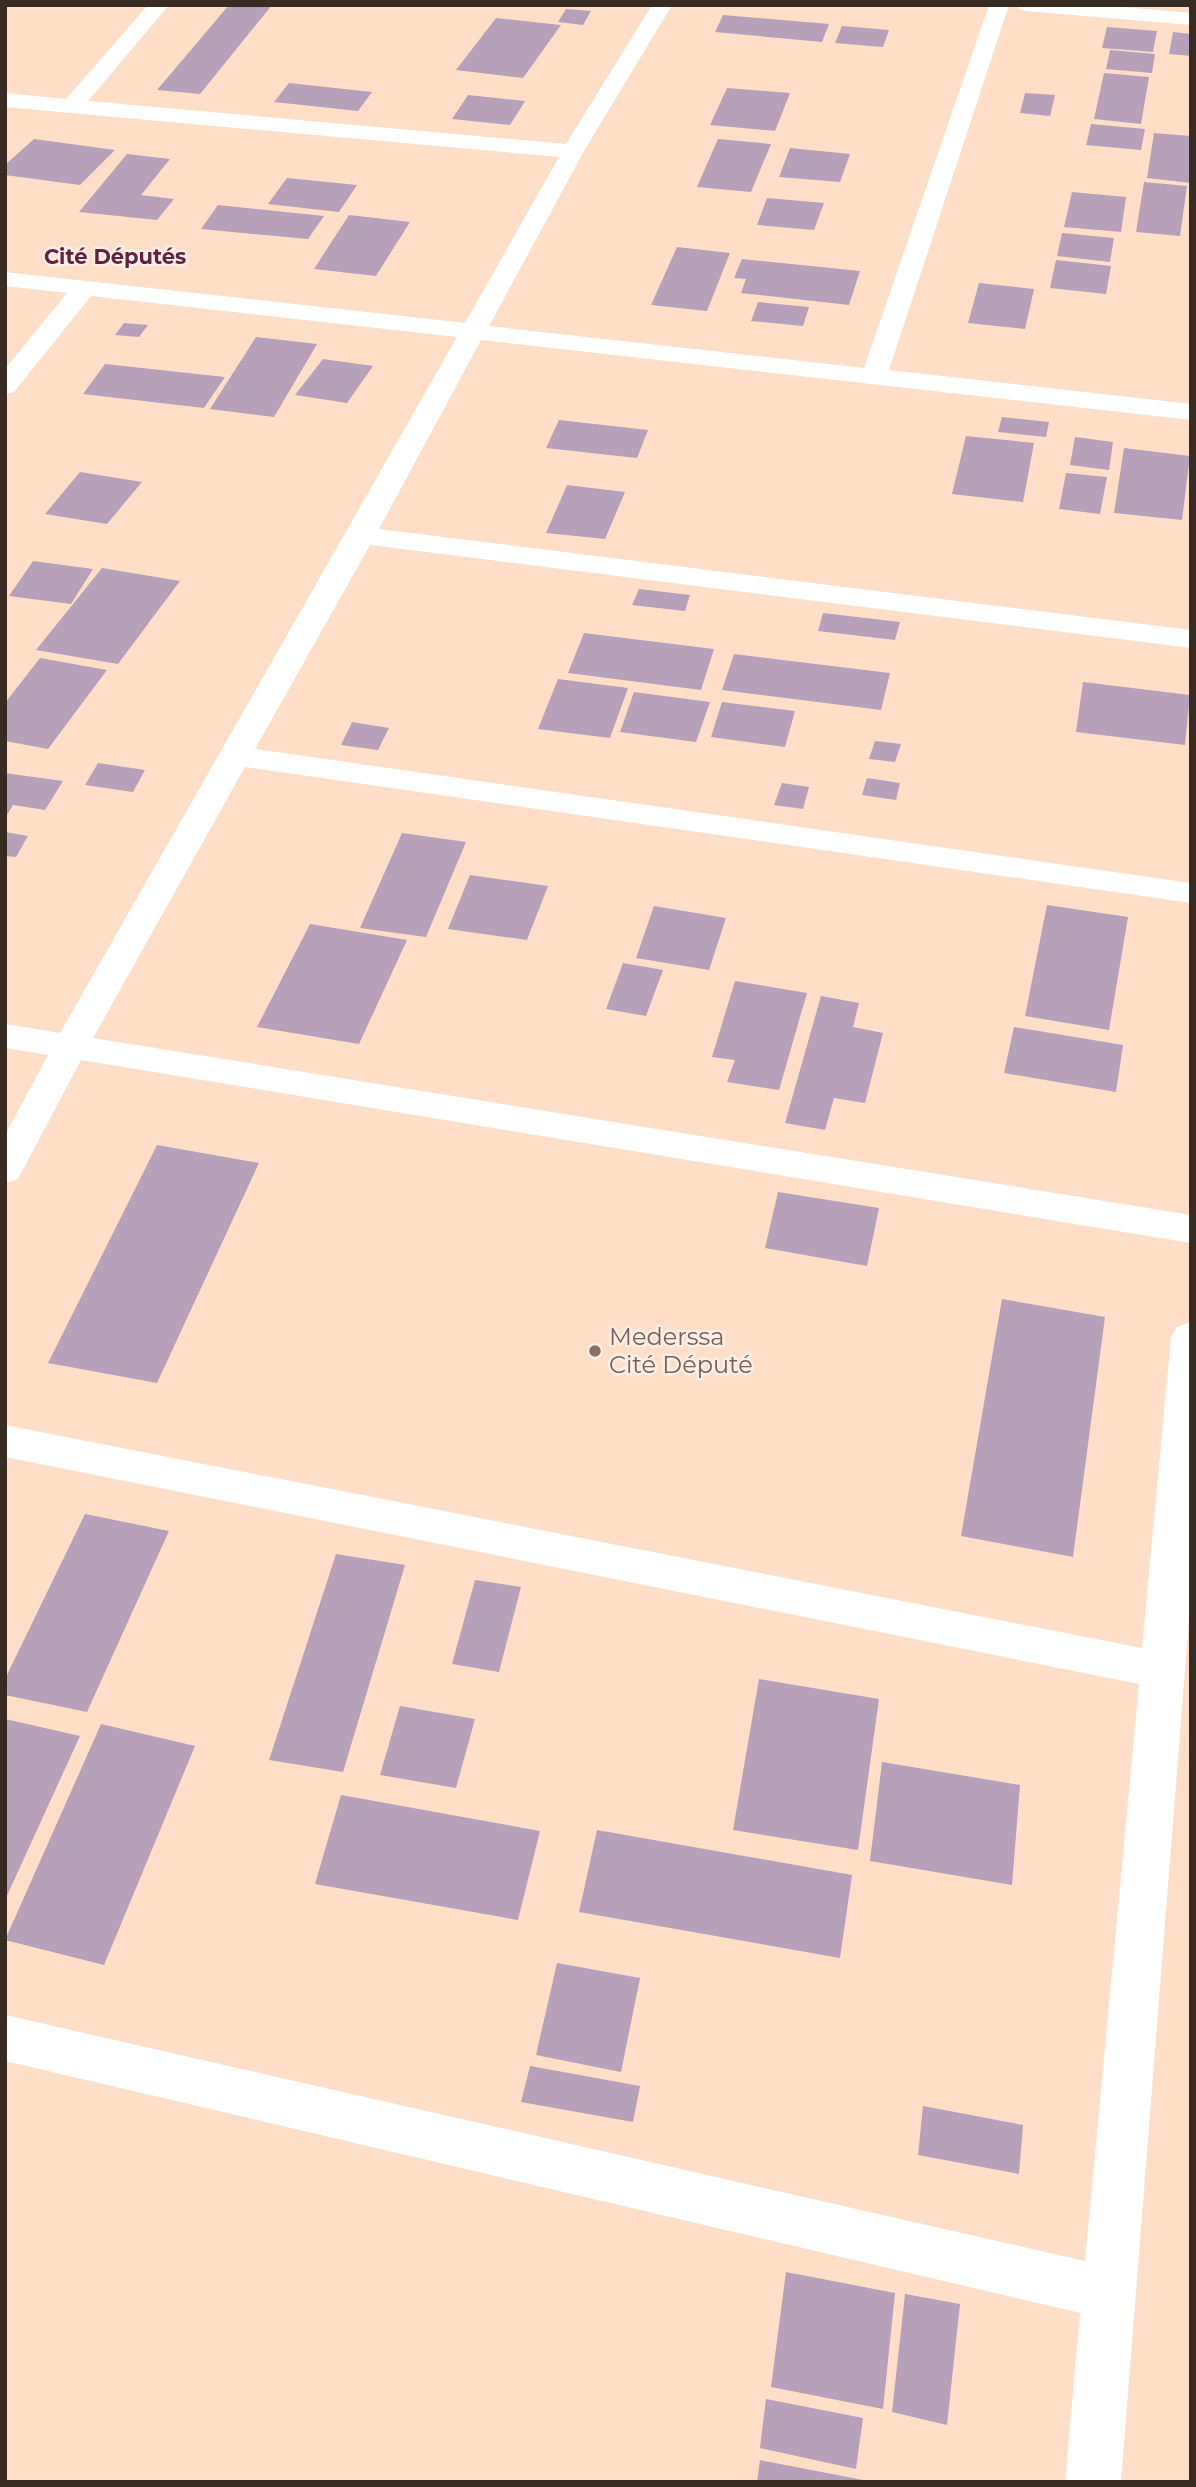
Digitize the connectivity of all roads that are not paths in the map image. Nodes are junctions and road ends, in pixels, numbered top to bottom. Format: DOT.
graph roads {
  1 [pos="159,5"];
  2 [pos="662,5"];
  3 [pos="999,5"];
  4 [pos="1026,5"];
  5 [pos="1191,19"];
  6 [pos="5,100"];
  7 [pos="72,106"];
  8 [pos="573,151"];
  9 [pos="5,279"];
  10 [pos="85,288"];
  11 [pos="474,331"];
  12 [pos="874,376"];
  13 [pos="5,386"];
  14 [pos="1191,412"];
  15 [pos="361,535"];
  16 [pos="1191,639"];
  17 [pos="234,756"];
  18 [pos="1191,893"];
  19 [pos="5,1036"];
  20 [pos="70,1047"];
  21 [pos="5,1170"];
  22 [pos="1191,1229"];
  23 [pos="1191,1337"];
  24 [pos="5,1441"];
  25 [pos="1162,1670"];
  26 [pos="5,2038"];
  27 [pos="1109,2293"];
  28 [pos="1093,2482"];
  1 -- 7 [label="street"];
  2 -- 8 [label="street"];
  3 -- 12 [label="street"];
  4 -- 5 [label="street"];
  6 -- 7 [label="street"];
  7 -- 8 [label="street"];
  8 -- 11 [label="street"];
  9 -- 10 [label="street"];
  10 -- 11 [label="street"];
  10 -- 13 [label="street"];
  11 -- 12 [label="street"];
  11 -- 15 [label="street"];
  12 -- 14 [label="street"];
  15 -- 16 [label="street"];
  15 -- 17 [label="street"];
  17 -- 18 [label="street"];
  17 -- 20 [label="street"];
  19 -- 20 [label="street"];
  20 -- 21 [label="street"];
  20 -- 22 [label="street"];
  23 -- 25 [label="street"];
  24 -- 25 [label="street"];
  25 -- 27 [label="street"];
  26 -- 27 [label="street"];
  27 -- 28 [label="street"];
}
